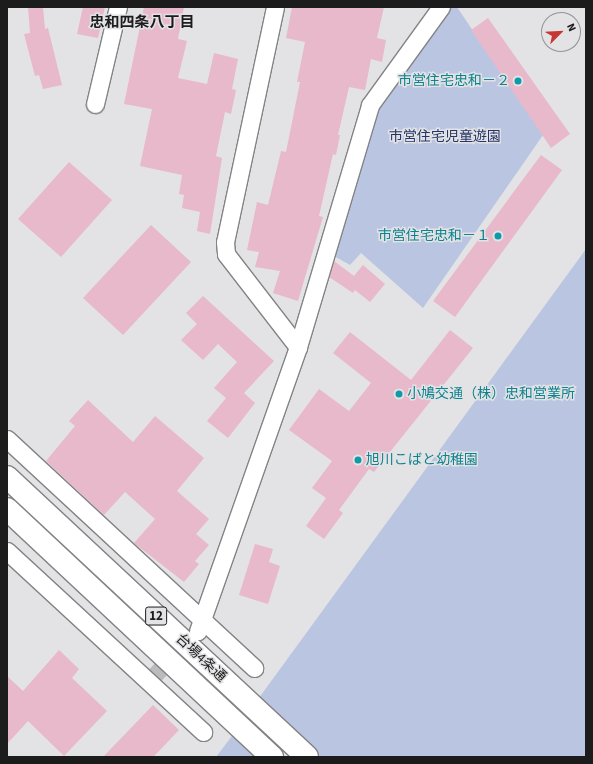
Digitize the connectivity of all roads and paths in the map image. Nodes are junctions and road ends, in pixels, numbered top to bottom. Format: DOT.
graph roads {
  1 [pos="118,7"];
  2 [pos="275,7"];
  3 [pos="441,7"];
  4 [pos="95,104"];
  5 [pos="298,348"];
  6 [pos="7,439"];
  7 [pos="7,477"];
  8 [pos="7,509"];
  9 [pos="7,551"];
  10 [pos="200,626"];
  11 [pos="254,668"];
  12 [pos="203,732"];
  13 [pos="306,756"];
  14 [pos="272,757"];
  1 -- 4 [label="street"];
  2 -- 5 [label="street"];
  3 -- 5 [label="street"];
  5 -- 10 [label="street"];
  6 -- 10 [label="street"];
  7 -- 13 [label="highway, 台場4条通 / 12"];
  8 -- 14 [label="highway, 台場4条通 / 12"];
  9 -- 12 [label="street"];
  10 -- 11 [label="street"];
}
